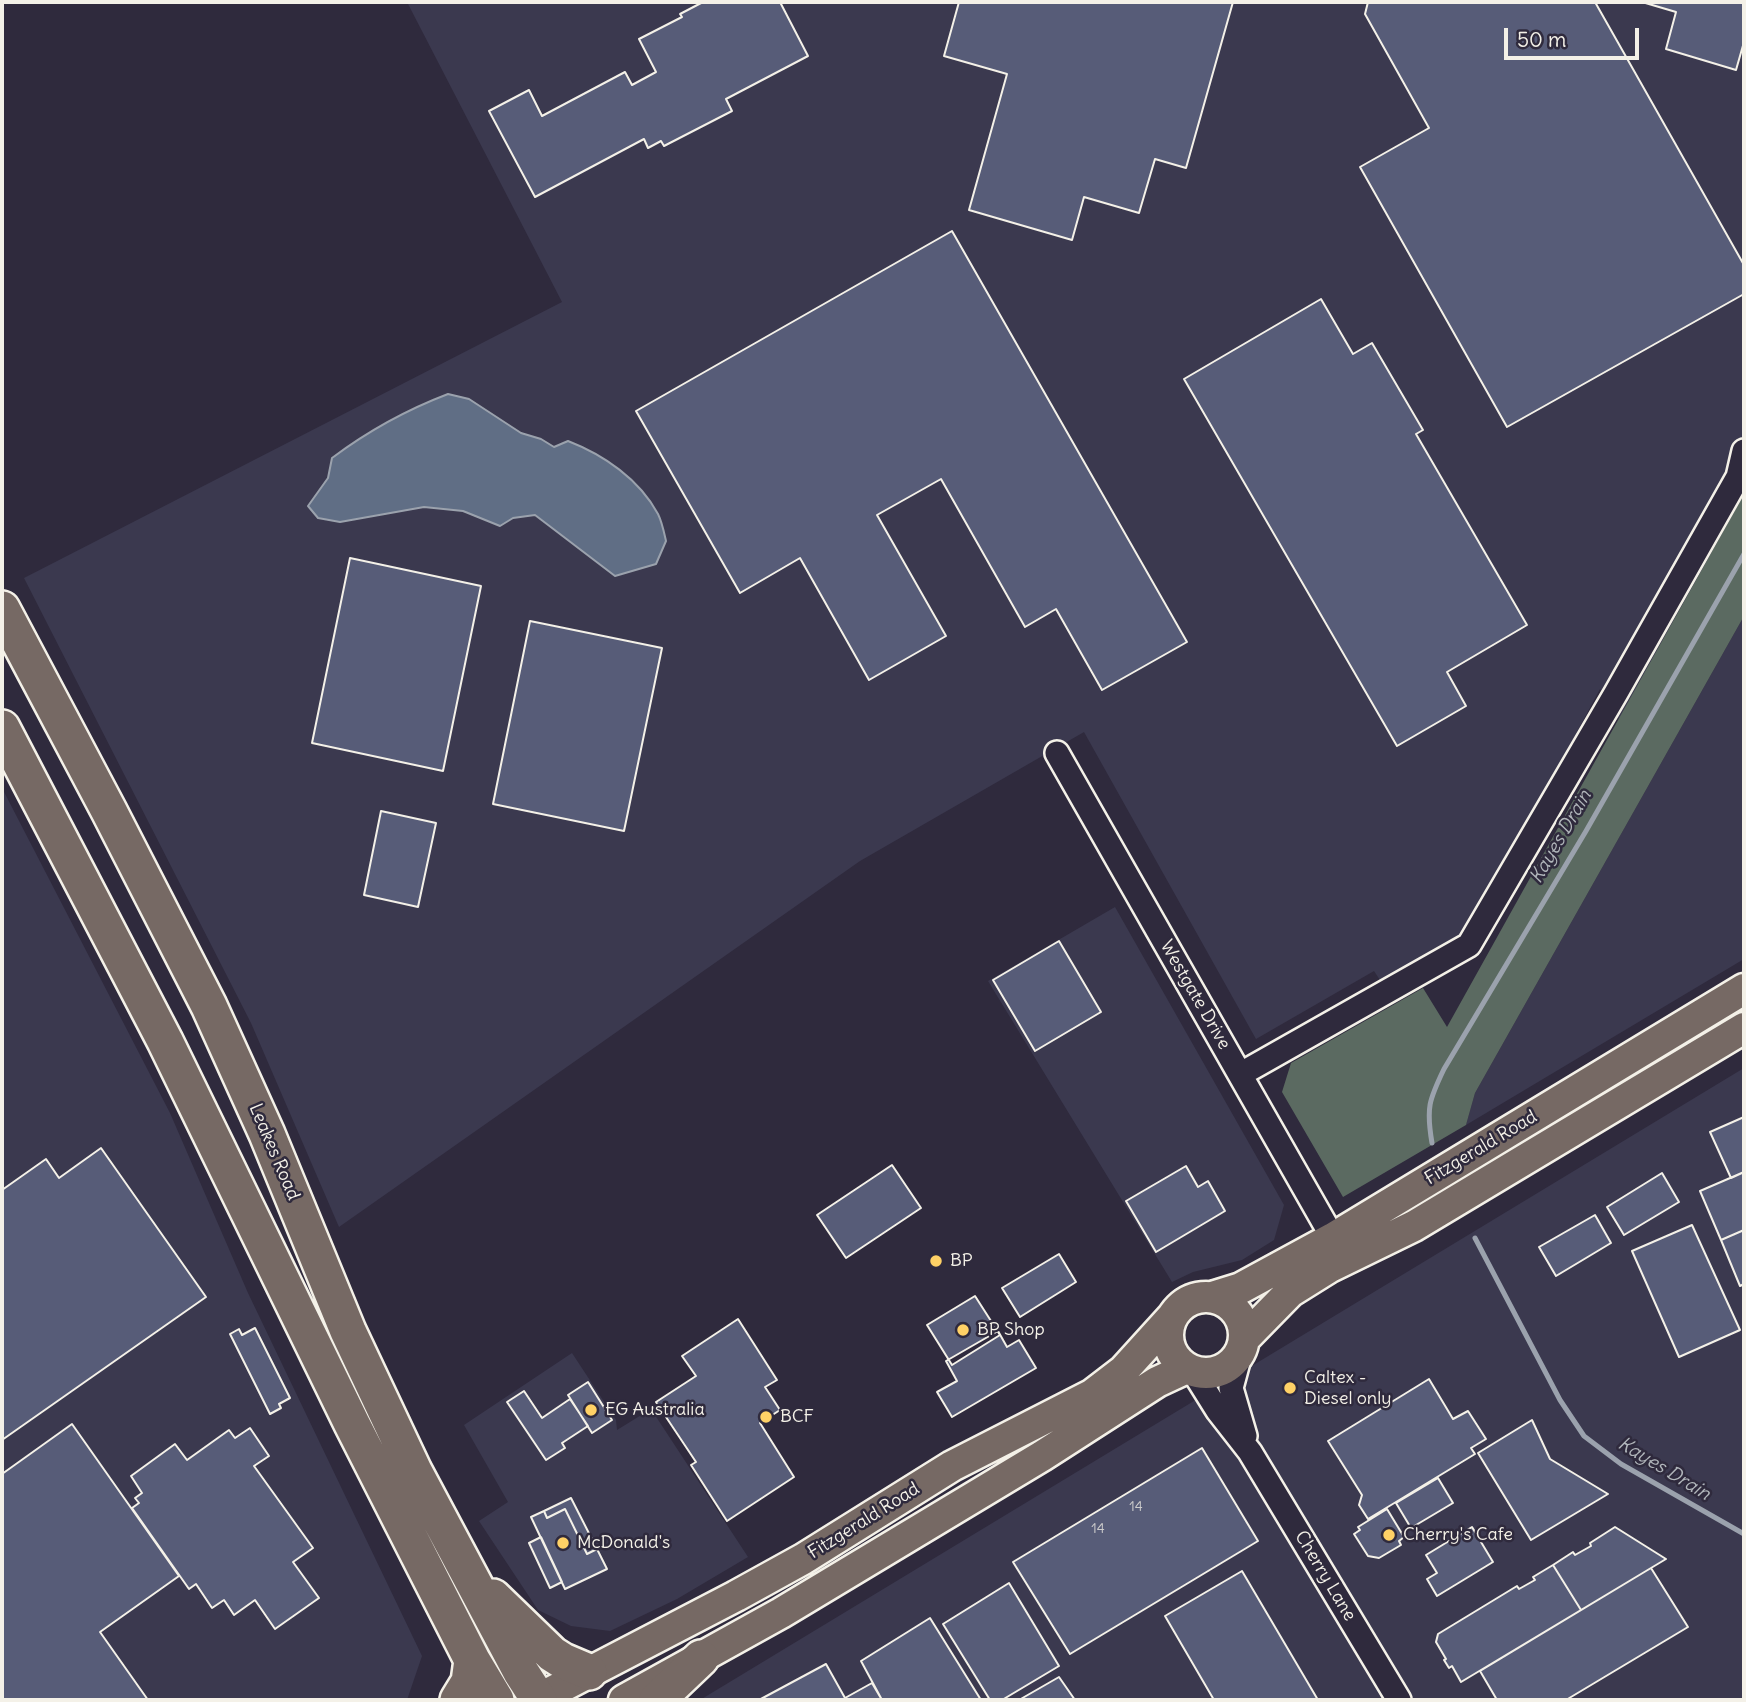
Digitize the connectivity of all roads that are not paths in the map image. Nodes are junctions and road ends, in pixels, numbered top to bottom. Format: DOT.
graph roads {
  1 [pos="1744,451"];
  2 [pos="2,610"];
  3 [pos="2,729"];
  4 [pos="1057,753"];
  5 [pos="1744,989"];
  6 [pos="1744,1028"];
  7 [pos="1241,1074"];
  8 [pos="1333,1238"];
  9 [pos="1212,1297"];
  10 [pos="1172,1317"];
  11 [pos="1243,1343"];
  12 [pos="1190,1370"];
  13 [pos="1251,1452"];
  14 [pos="468,1573"];
  15 [pos="701,1658"];
  16 [pos="472,1660"];
  17 [pos="589,1672"];
  18 [pos="458,1700"];
  19 [pos="496,1700"];
  20 [pos="537,1700"];
  21 [pos="624,1700"];
  22 [pos="657,1700"];
  23 [pos="1397,1700"];
  1 -- 7 [label="street"];
  2 -- 14 [label="highway, Leakes Road"];
  3 -- 16 [label="highway"];
  4 -- 7 [label="street, Westgate Drive"];
  5 -- 8 [label="main road, Fitzgerald Road"];
  6 -- 11 [label="main road, Fitzgerald Road"];
  7 -- 8 [label="street, Westgate Drive"];
  8 -- 9 [label="main road, Fitzgerald Road"];
  9 -- 10 [label="main road"];
  9 -- 11 [label="main road"];
  10 -- 12 [label="main road"];
  10 -- 17 [label="main road, Fitzgerald Road"];
  11 -- 12 [label="main road"];
  11 -- 13 [label="street, Cherry Lane"];
  12 -- 13 [label="street, Cherry Lane"];
  12 -- 15 [label="main road, Fitzgerald Road"];
  13 -- 23 [label="street, Cherry Lane"];
  14 -- 17 [label="highway"];
  14 -- 20 [label="highway, Leakes Road"];
  15 -- 21 [label="main road, Fitzgerald Road"];
  15 -- 22 [label="highway"];
  16 -- 18 [label="highway"];
  16 -- 19 [label="highway"];
  17 -- 20 [label="main road, Fitzgerald Road"];
}
